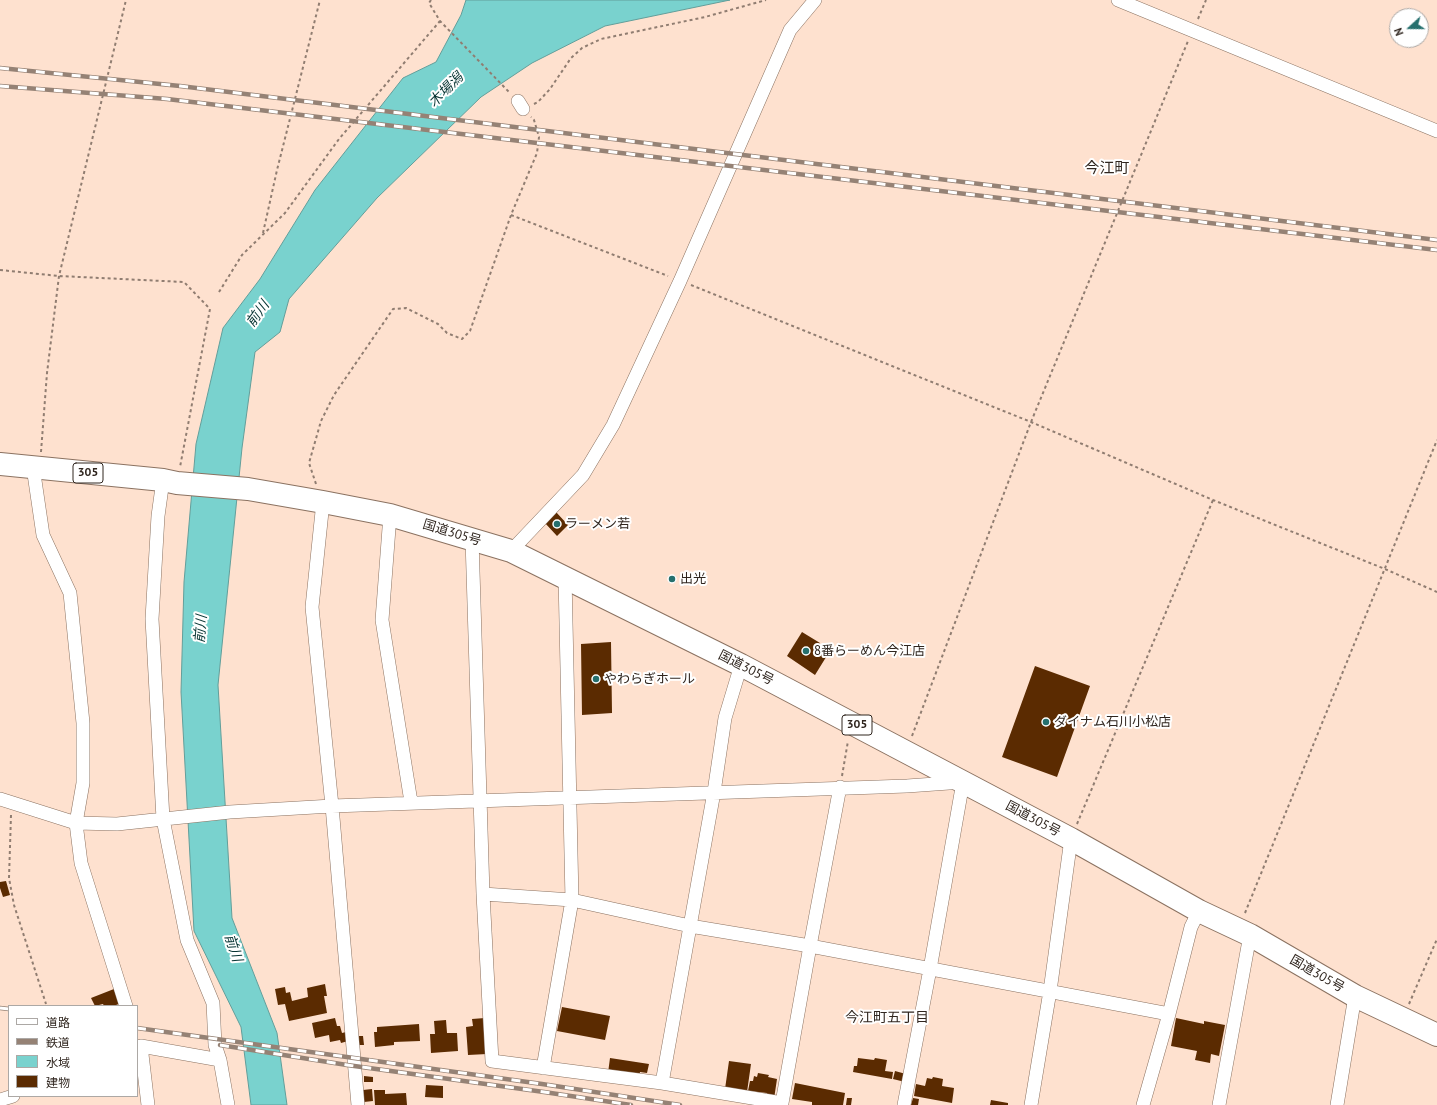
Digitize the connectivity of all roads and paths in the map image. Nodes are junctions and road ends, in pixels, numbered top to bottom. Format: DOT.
graph roads {
  1 [pos="126,0"];
  2 [pos="320,0"];
  3 [pos="431,0"];
  4 [pos="766,0"];
  5 [pos="815,0"];
  6 [pos="1118,0"];
  7 [pos="1206,0"];
  8 [pos="440,21"];
  9 [pos="1193,30"];
  10 [pos="521,105"];
  11 [pos="1437,131"];
  12 [pos="511,215"];
  13 [pos="263,234"];
  14 [pos="0,270"];
  15 [pos="59,276"];
  16 [pos="680,281"];
  17 [pos="219,292"];
  18 [pos="1031,422"];
  19 [pos="1437,440"];
  20 [pos="0,464"];
  21 [pos="37,468"];
  22 [pos="170,482"];
  23 [pos="1212,500"];
  24 [pos="323,502"];
  25 [pos="390,515"];
  26 [pos="472,540"];
  27 [pos="511,551"];
  28 [pos="1385,569"];
  29 [pos="565,576"];
  30 [pos="1437,592"];
  31 [pos="741,664"];
  32 [pos="851,722"];
  33 [pos="906,752"];
  34 [pos="963,782"];
  35 [pos="840,787"];
  36 [pos="714,792"];
  37 [pos="571,797"];
  38 [pos="480,800"];
  39 [pos="6,801"];
  40 [pos="411,802"];
  41 [pos="332,806"];
  42 [pos="163,819"];
  43 [pos="76,823"];
  44 [pos="1071,839"];
  45 [pos="483,894"];
  46 [pos="572,900"];
  47 [pos="1198,911"];
  48 [pos="690,926"];
  49 [pos="1244,932"];
  50 [pos="1437,939"];
  51 [pos="810,946"];
  52 [pos="930,969"];
  53 [pos="1050,991"];
  54 [pos="1355,996"];
  55 [pos="46,1004"];
  56 [pos="126,1005"];
  57 [pos="1169,1014"];
  58 [pos="1403,1019"];
  59 [pos="1437,1035"];
  60 [pos="139,1046"];
  61 [pos="220,1060"];
  62 [pos="543,1068"];
  63 [pos="662,1083"];
  64 [pos="10,1097"];
  65 [pos="0,1100"];
  66 [pos="148,1105"];
  67 [pos="228,1105"];
  68 [pos="358,1105"];
  69 [pos="904,1105"];
  70 [pos="1031,1105"];
  71 [pos="1143,1105"];
  72 [pos="1219,1105"];
  73 [pos="1338,1105"];
  1 -- 15 [label="path"];
  2 -- 13 [label="path"];
  3 -- 8 [label="path"];
  4 -- 10 [label="path"];
  5 -- 16 [label="street"];
  6 -- 9 [label="street"];
  7 -- 9 [label="path"];
  8 -- 10 [label="path"];
  8 -- 13 [label="path"];
  9 -- 11 [label="street"];
  9 -- 18 [label="path"];
  10 -- 12 [label="path"];
  12 -- 16 [label="path"];
  12 -- 24 [label="path"];
  13 -- 17 [label="path"];
  14 -- 15 [label="path"];
  15 -- 21 [label="path"];
  15 -- 22 [label="path"];
  16 -- 18 [label="path"];
  16 -- 27 [label="street"];
  18 -- 23 [label="path"];
  18 -- 33 [label="path"];
  19 -- 28 [label="path"];
  20 -- 21 [label="highway, 国道305号 / 305"];
  21 -- 22 [label="highway, 国道305号 / 305"];
  21 -- 43 [label="street"];
  22 -- 24 [label="highway, 国道305号 / 305"];
  22 -- 42 [label="street"];
  23 -- 28 [label="path"];
  23 -- 44 [label="path"];
  24 -- 25 [label="highway, 国道305号 / 305"];
  24 -- 41 [label="street"];
  25 -- 26 [label="highway, 国道305号 / 305"];
  25 -- 40 [label="street"];
  26 -- 27 [label="highway, 国道305号 / 305"];
  26 -- 38 [label="street"];
  27 -- 29 [label="highway, 国道305号 / 305"];
  28 -- 30 [label="path"];
  28 -- 49 [label="path"];
  29 -- 31 [label="highway, 国道305号 / 305"];
  29 -- 37 [label="street"];
  31 -- 32 [label="highway, 国道305号 / 305"];
  31 -- 36 [label="street"];
  32 -- 33 [label="highway, 国道305号 / 305"];
  32 -- 35 [label="path"];
  33 -- 34 [label="highway, 国道305号 / 305"];
  34 -- 35 [label="street"];
  34 -- 44 [label="highway, 国道305号 / 305"];
  34 -- 52 [label="street"];
  35 -- 36 [label="street"];
  35 -- 51 [label="street"];
  36 -- 37 [label="street"];
  36 -- 48 [label="street"];
  37 -- 38 [label="street"];
  37 -- 46 [label="street"];
  38 -- 40 [label="street"];
  38 -- 45 [label="street"];
  39 -- 43 [label="street"];
  39 -- 55 [label="path"];
  40 -- 41 [label="street"];
  41 -- 42 [label="street"];
  41 -- 68 [label="street"];
  42 -- 43 [label="street"];
  42 -- 61 [label="street"];
  43 -- 56 [label="street"];
  44 -- 47 [label="highway, 国道305号 / 305"];
  44 -- 53 [label="street"];
  45 -- 46 [label="street"];
  45 -- 62 [label="street"];
  46 -- 48 [label="street"];
  46 -- 62 [label="street"];
  47 -- 49 [label="highway, 国道305号 / 305"];
  47 -- 57 [label="street"];
  48 -- 51 [label="street"];
  48 -- 63 [label="street"];
  49 -- 54 [label="highway, 国道305号 / 305"];
  49 -- 72 [label="street"];
  50 -- 58 [label="path"];
  51 -- 52 [label="street"];
  51 -- 63 [label="street"];
  52 -- 53 [label="street"];
  52 -- 69 [label="street"];
  53 -- 57 [label="street"];
  53 -- 70 [label="street"];
  54 -- 58 [label="highway, 国道305号 / 305"];
  54 -- 73 [label="street"];
  57 -- 71 [label="street"];
  58 -- 59 [label="highway, 国道305号 / 305"];
  60 -- 61 [label="street"];
  60 -- 66 [label="street"];
  61 -- 67 [label="street"];
  62 -- 63 [label="street"];
  64 -- 65 [label="street"];
}
